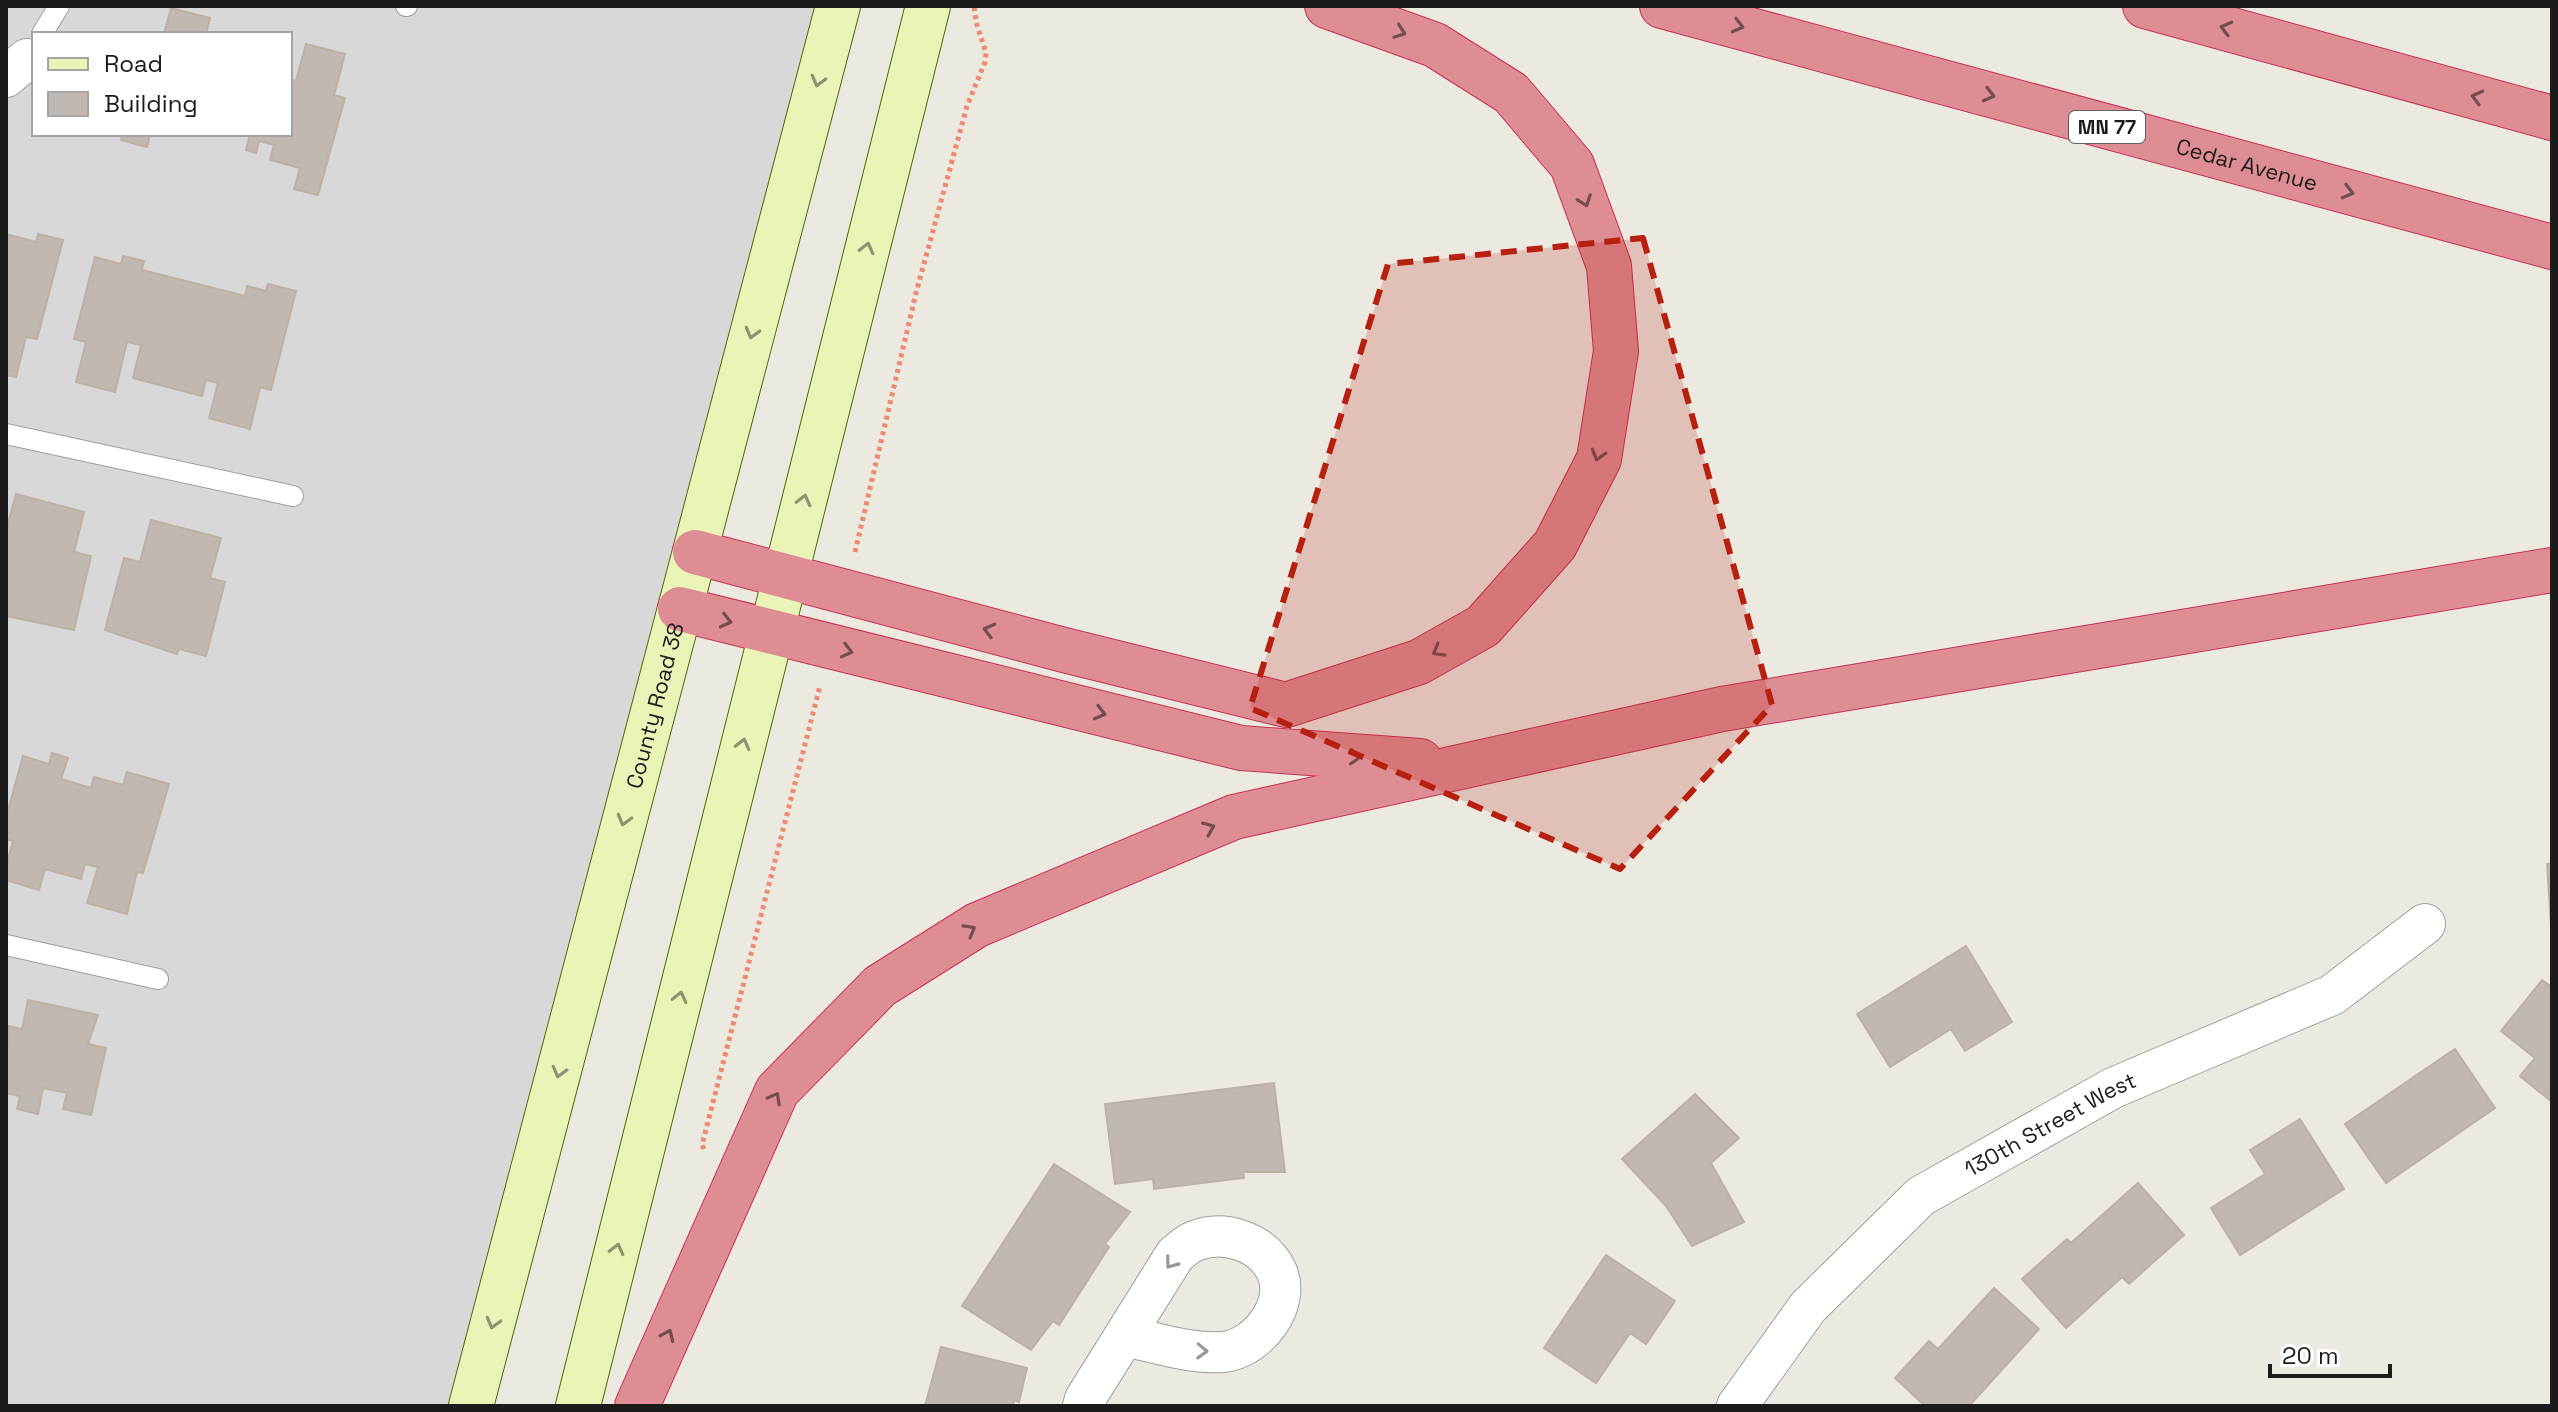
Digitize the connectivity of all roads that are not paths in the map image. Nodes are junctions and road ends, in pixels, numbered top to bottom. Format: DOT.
graph roads {
  1 [pos="59,6"];
  2 [pos="838,6"];
  3 [pos="928,6"];
  4 [pos="1327,6"];
  5 [pos="1662,6"];
  6 [pos="2145,6"];
  7 [pos="42,32"];
  8 [pos="2552,118"];
  9 [pos="2552,247"];
  10 [pos="6,434"];
  11 [pos="293,496"];
  12 [pos="695,552"];
  13 [pos="2552,570"];
  14 [pos="786,576"];
  15 [pos="680,609"];
  16 [pos="772,632"];
  17 [pos="1474,764"];
  18 [pos="2425,924"];
  19 [pos="6,945"];
  20 [pos="158,979"];
  21 [pos="1125,1336"];
  22 [pos="471,1406"];
  23 [pos="578,1406"];
  24 [pos="637,1406"];
  25 [pos="1083,1406"];
  26 [pos="1737,1406"];
  1 -- 7 [label="lane"];
  2 -- 12 [label="main road, County Road 38, one-way"];
  14 -- 3 [label="main road, one-way"];
  4 -- 14 [label="highway, one-way"];
  5 -- 9 [label="highway, Cedar Avenue / MN 77, one-way"];
  8 -- 6 [label="highway, one-way"];
  10 -- 11 [label="lane"];
  12 -- 14 [label="highway"];
  12 -- 15 [label="main road, County Road 38"];
  13 -- 17 [label="highway"];
  14 -- 16 [label="main road"];
  15 -- 16 [label="highway, one-way"];
  15 -- 22 [label="main road, County Road 38, one-way"];
  16 -- 17 [label="highway, one-way"];
  23 -- 16 [label="main road, one-way"];
  24 -- 17 [label="highway, one-way"];
  18 -- 26 [label="street, 130th Street West"];
  19 -- 20 [label="lane"];
  21 -- 25 [label="street"];
}
